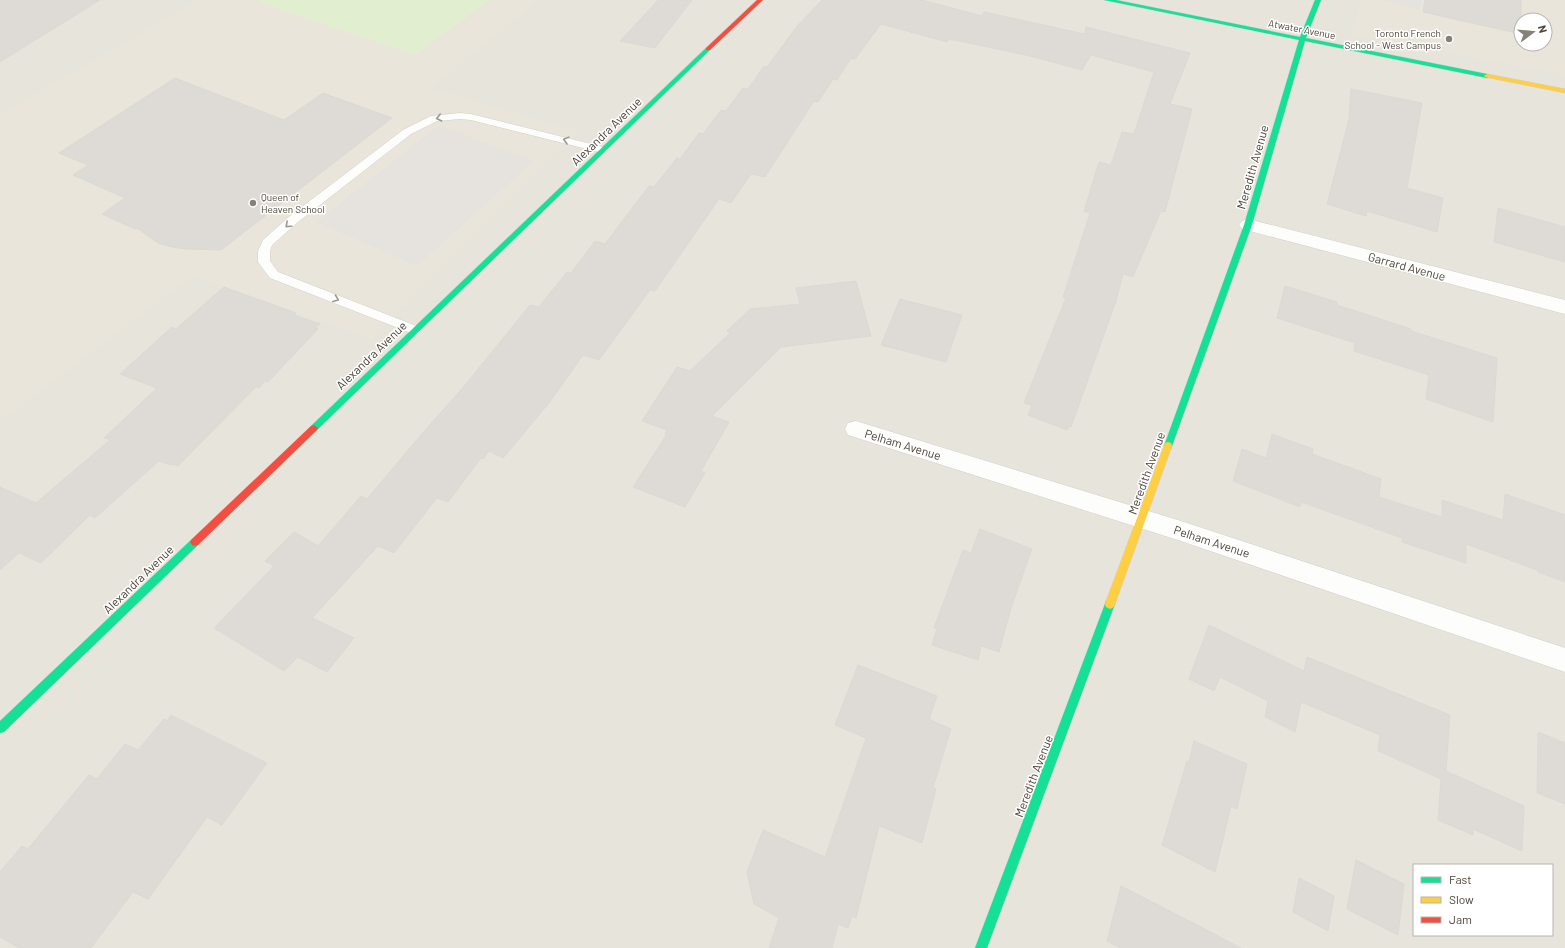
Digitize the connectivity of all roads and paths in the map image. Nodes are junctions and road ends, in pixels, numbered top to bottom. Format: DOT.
graph roads {
  1 [pos="760,0"];
  2 [pos="1106,0"];
  3 [pos="1318,0"];
  4 [pos="1302,40"];
  5 [pos="1565,91"];
  6 [pos="603,150"];
  7 [pos="1248,225"];
  8 [pos="1565,307"];
  9 [pos="415,330"];
  10 [pos="856,429"];
  11 [pos="1142,519"];
  12 [pos="1565,660"];
  13 [pos="0,728"];
  14 [pos="982,948"];
  1 -- 6 [label="street, Alexandra Avenue"];
  2 -- 4 [label="street, Atwater Avenue"];
  3 -- 4 [label="street, Meredith Avenue"];
  4 -- 5 [label="street, Atwater Avenue"];
  4 -- 7 [label="street, Meredith Avenue"];
  6 -- 9 [label="street, Alexandra Avenue"];
  6 -- 9 [label="lane, one-way"];
  7 -- 8 [label="street, Garrard Avenue"];
  7 -- 11 [label="street, Meredith Avenue"];
  9 -- 13 [label="street, Alexandra Avenue"];
  10 -- 11 [label="street, Pelham Avenue"];
  11 -- 12 [label="street, Pelham Avenue"];
  11 -- 14 [label="street, Meredith Avenue"];
}
